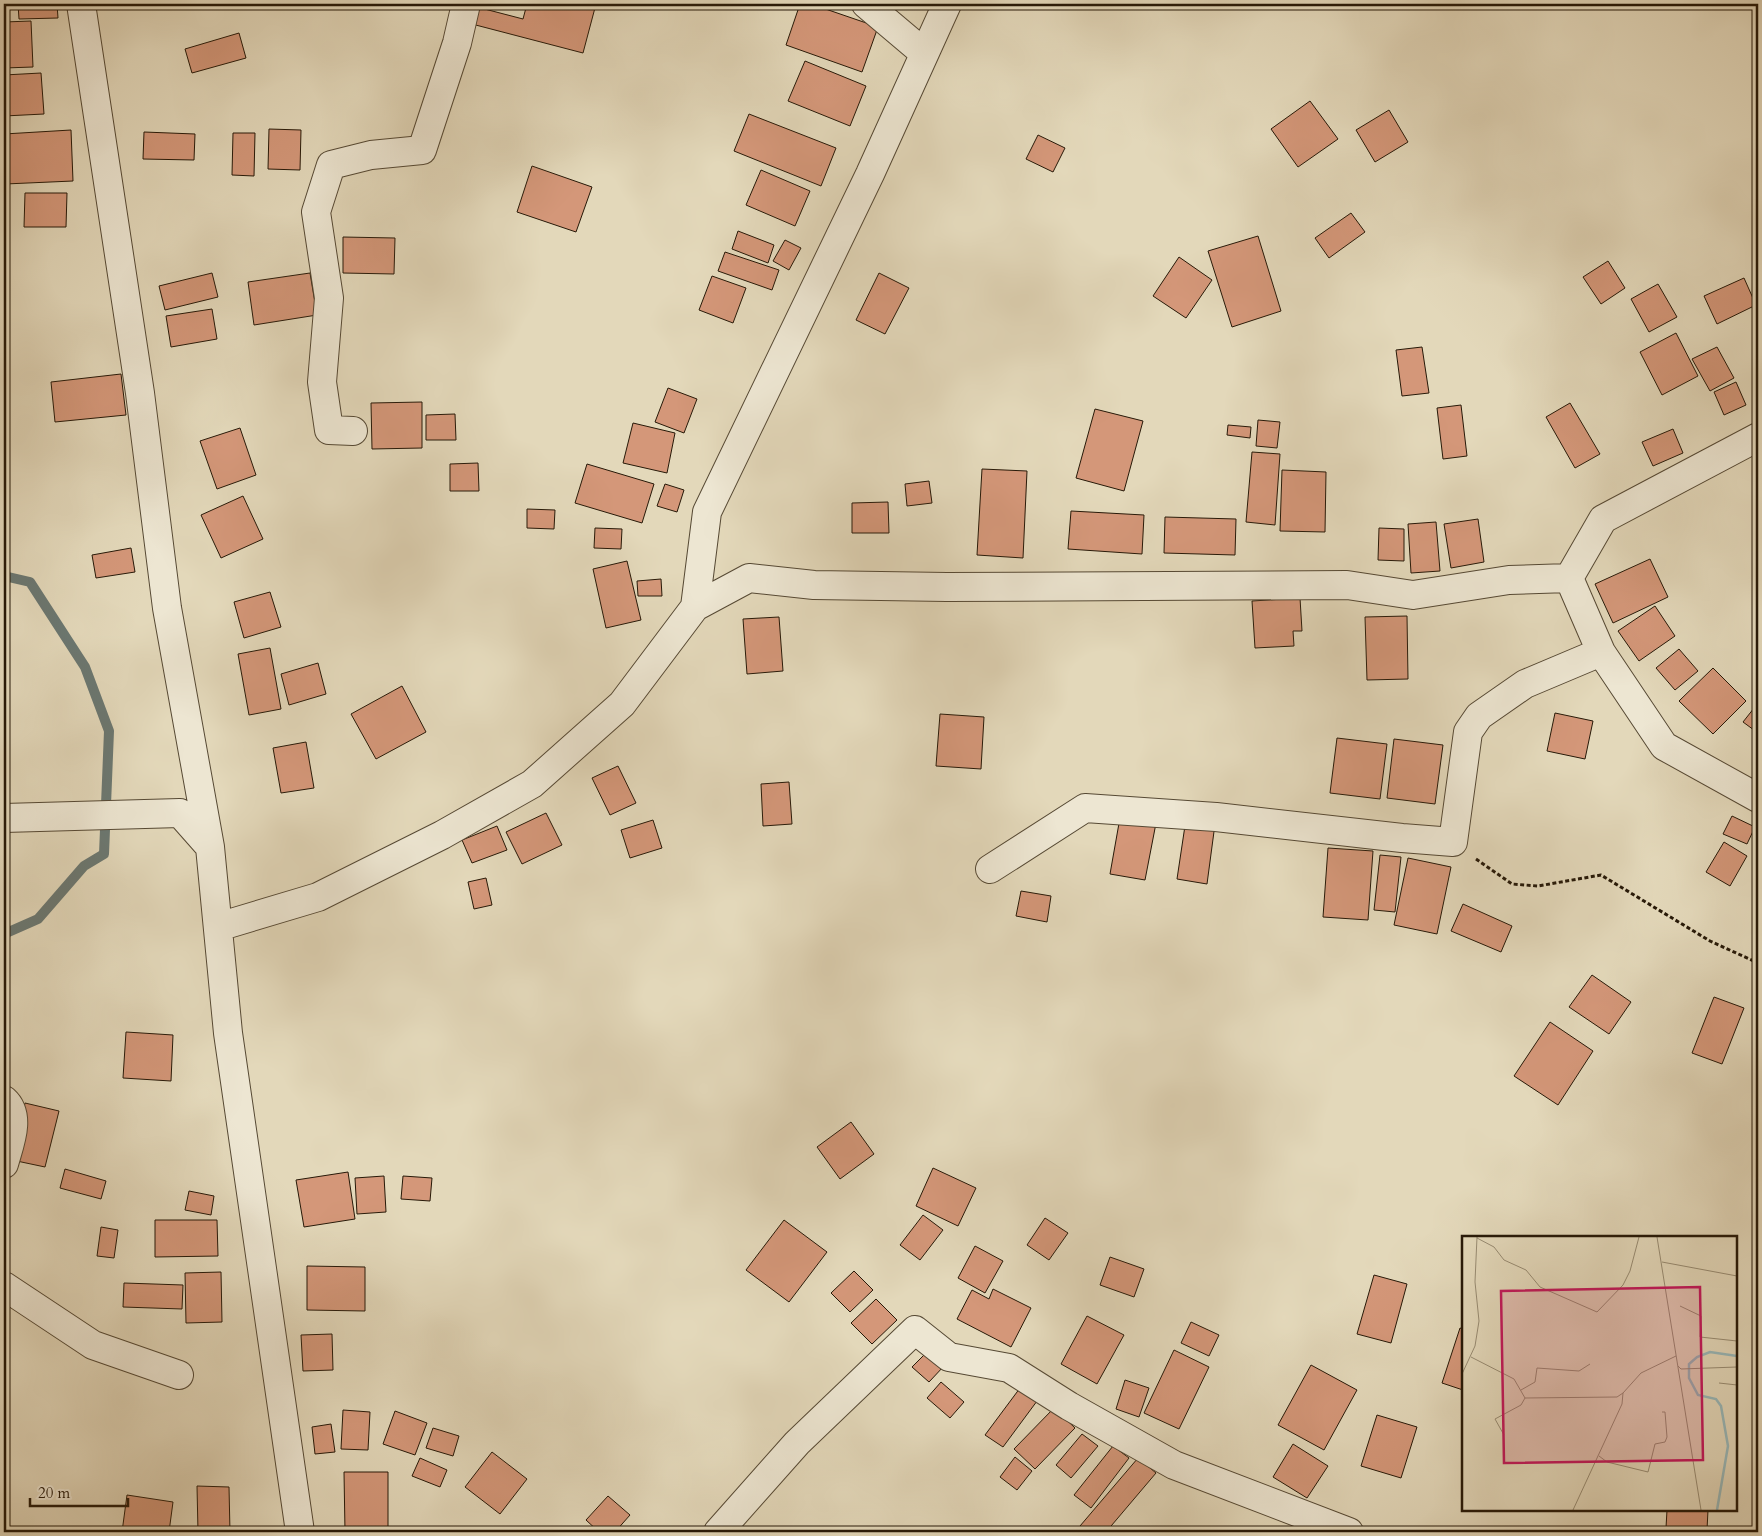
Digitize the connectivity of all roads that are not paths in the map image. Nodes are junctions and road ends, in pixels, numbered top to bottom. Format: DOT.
graph roads {
  1 [pos="81,4"];
  2 [pos="466,4"];
  3 [pos="866,4"];
  4 [pos="947,4"];
  5 [pos="924,54"];
  6 [pos="353,432"];
  7 [pos="1758,437"];
  8 [pos="1569,578"];
  9 [pos="695,606"];
  10 [pos="1601,652"];
  11 [pos="1758,798"];
  12 [pos="4,818"];
  13 [pos="210,847"];
  14 [pos="990,869"];
  15 [pos="218,926"];
  16 [pos="4,1100"];
  17 [pos="4,1164"];
  18 [pos="4,1286"];
  19 [pos="179,1374"];
  20 [pos="300,1532"];
  21 [pos="718,1532"];
  22 [pos="1349,1532"];
  1 -- 13 [label="street"];
  2 -- 6 [label="street"];
  3 -- 5 [label="street"];
  4 -- 5 [label="street"];
  5 -- 9 [label="street"];
  7 -- 8 [label="street"];
  8 -- 9 [label="street"];
  8 -- 10 [label="street"];
  9 -- 15 [label="street"];
  10 -- 11 [label="street"];
  10 -- 14 [label="street"];
  12 -- 13 [label="street"];
  13 -- 15 [label="street"];
  15 -- 20 [label="street"];
  16 -- 17 [label="street"];
  18 -- 19 [label="street"];
  21 -- 22 [label="street"];
}
